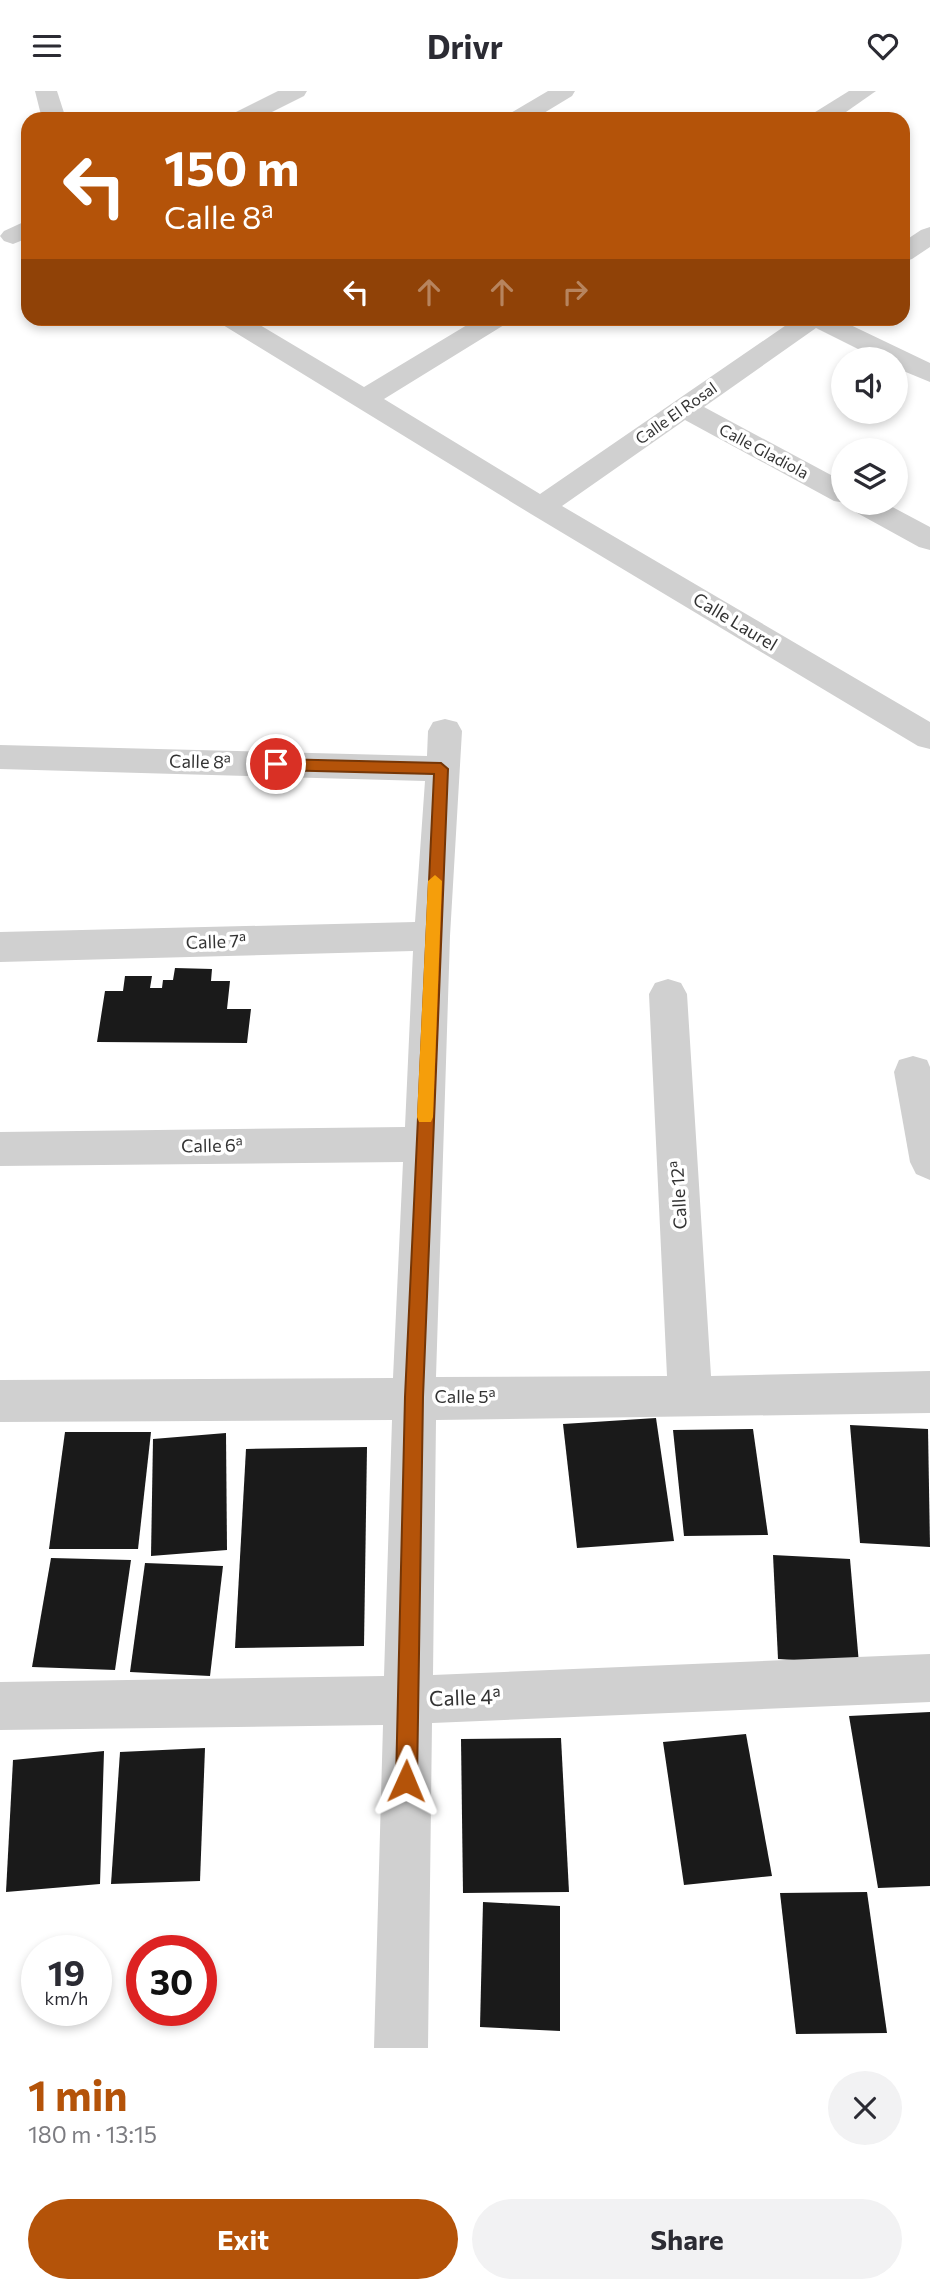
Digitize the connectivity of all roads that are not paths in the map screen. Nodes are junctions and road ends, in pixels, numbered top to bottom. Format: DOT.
graph roads {
  1 [pos="46,91"];
  2 [pos="296,91"];
  3 [pos="564,91"];
  4 [pos="866,91"];
  5 [pos="52,112"];
  6 [pos="254,112"];
  7 [pos="529,112"];
  8 [pos="832,112"];
  9 [pos="930,235"];
  10 [pos="910,249"];
  11 [pos="243,326"];
  12 [pos="484,326"];
  13 [pos="802,326"];
  14 [pos="832,326"];
  15 [pos="930,375"];
  16 [pos="363,400"];
  17 [pos="684,408"];
  18 [pos="831,487"];
  19 [pos="541,507"];
  20 [pos="883,515"];
  21 [pos="930,540"];
  22 [pos="930,737"];
  23 [pos="0,757"];
  24 [pos="432,936"];
  25 [pos="0,947"];
  26 [pos="668,994"];
  27 [pos="913,1072"];
  28 [pos="424,1144"];
  29 [pos="0,1149"];
  30 [pos="930,1162"];
  31 [pos="930,1392"];
  32 [pos="414,1397"];
  33 [pos="690,1397"];
  34 [pos="0,1401"];
  35 [pos="930,1678"];
  36 [pos="408,1700"];
  37 [pos="0,1706"];
  38 [pos="401,2048"];
  1 -- 5 [label="street"];
  2 -- 6 [label="street"];
  3 -- 7 [label="street"];
  4 -- 8 [label="street"];
  9 -- 10 [label="street"];
  11 -- 16 [label="street, Calle Laurel"];
  12 -- 16 [label="street"];
  13 -- 17 [label="street, Calle El Rosal"];
  14 -- 15 [label="street"];
  16 -- 19 [label="street, Calle Laurel"];
  17 -- 18 [label="street, Calle Gladiola"];
  17 -- 19 [label="street, Calle El Rosal"];
  19 -- 22 [label="street, Calle Laurel"];
  20 -- 21 [label="street"];
  23 -- 24 [label="street, Calle 8ª"];
  24 -- 25 [label="street, Calle 7ª"];
  24 -- 28 [label="street"];
  26 -- 33 [label="street, Calle 12ª"];
  27 -- 30 [label="street"];
  28 -- 29 [label="street, Calle 6ª"];
  28 -- 32 [label="street"];
  31 -- 33 [label="street, Calle 5ª"];
  32 -- 33 [label="street, Calle 5ª"];
  32 -- 34 [label="street, Calle 5ª"];
  32 -- 36 [label="street"];
  35 -- 36 [label="street, Calle 4ª"];
  36 -- 37 [label="street, Calle 4ª"];
  36 -- 38 [label="street"];
}
